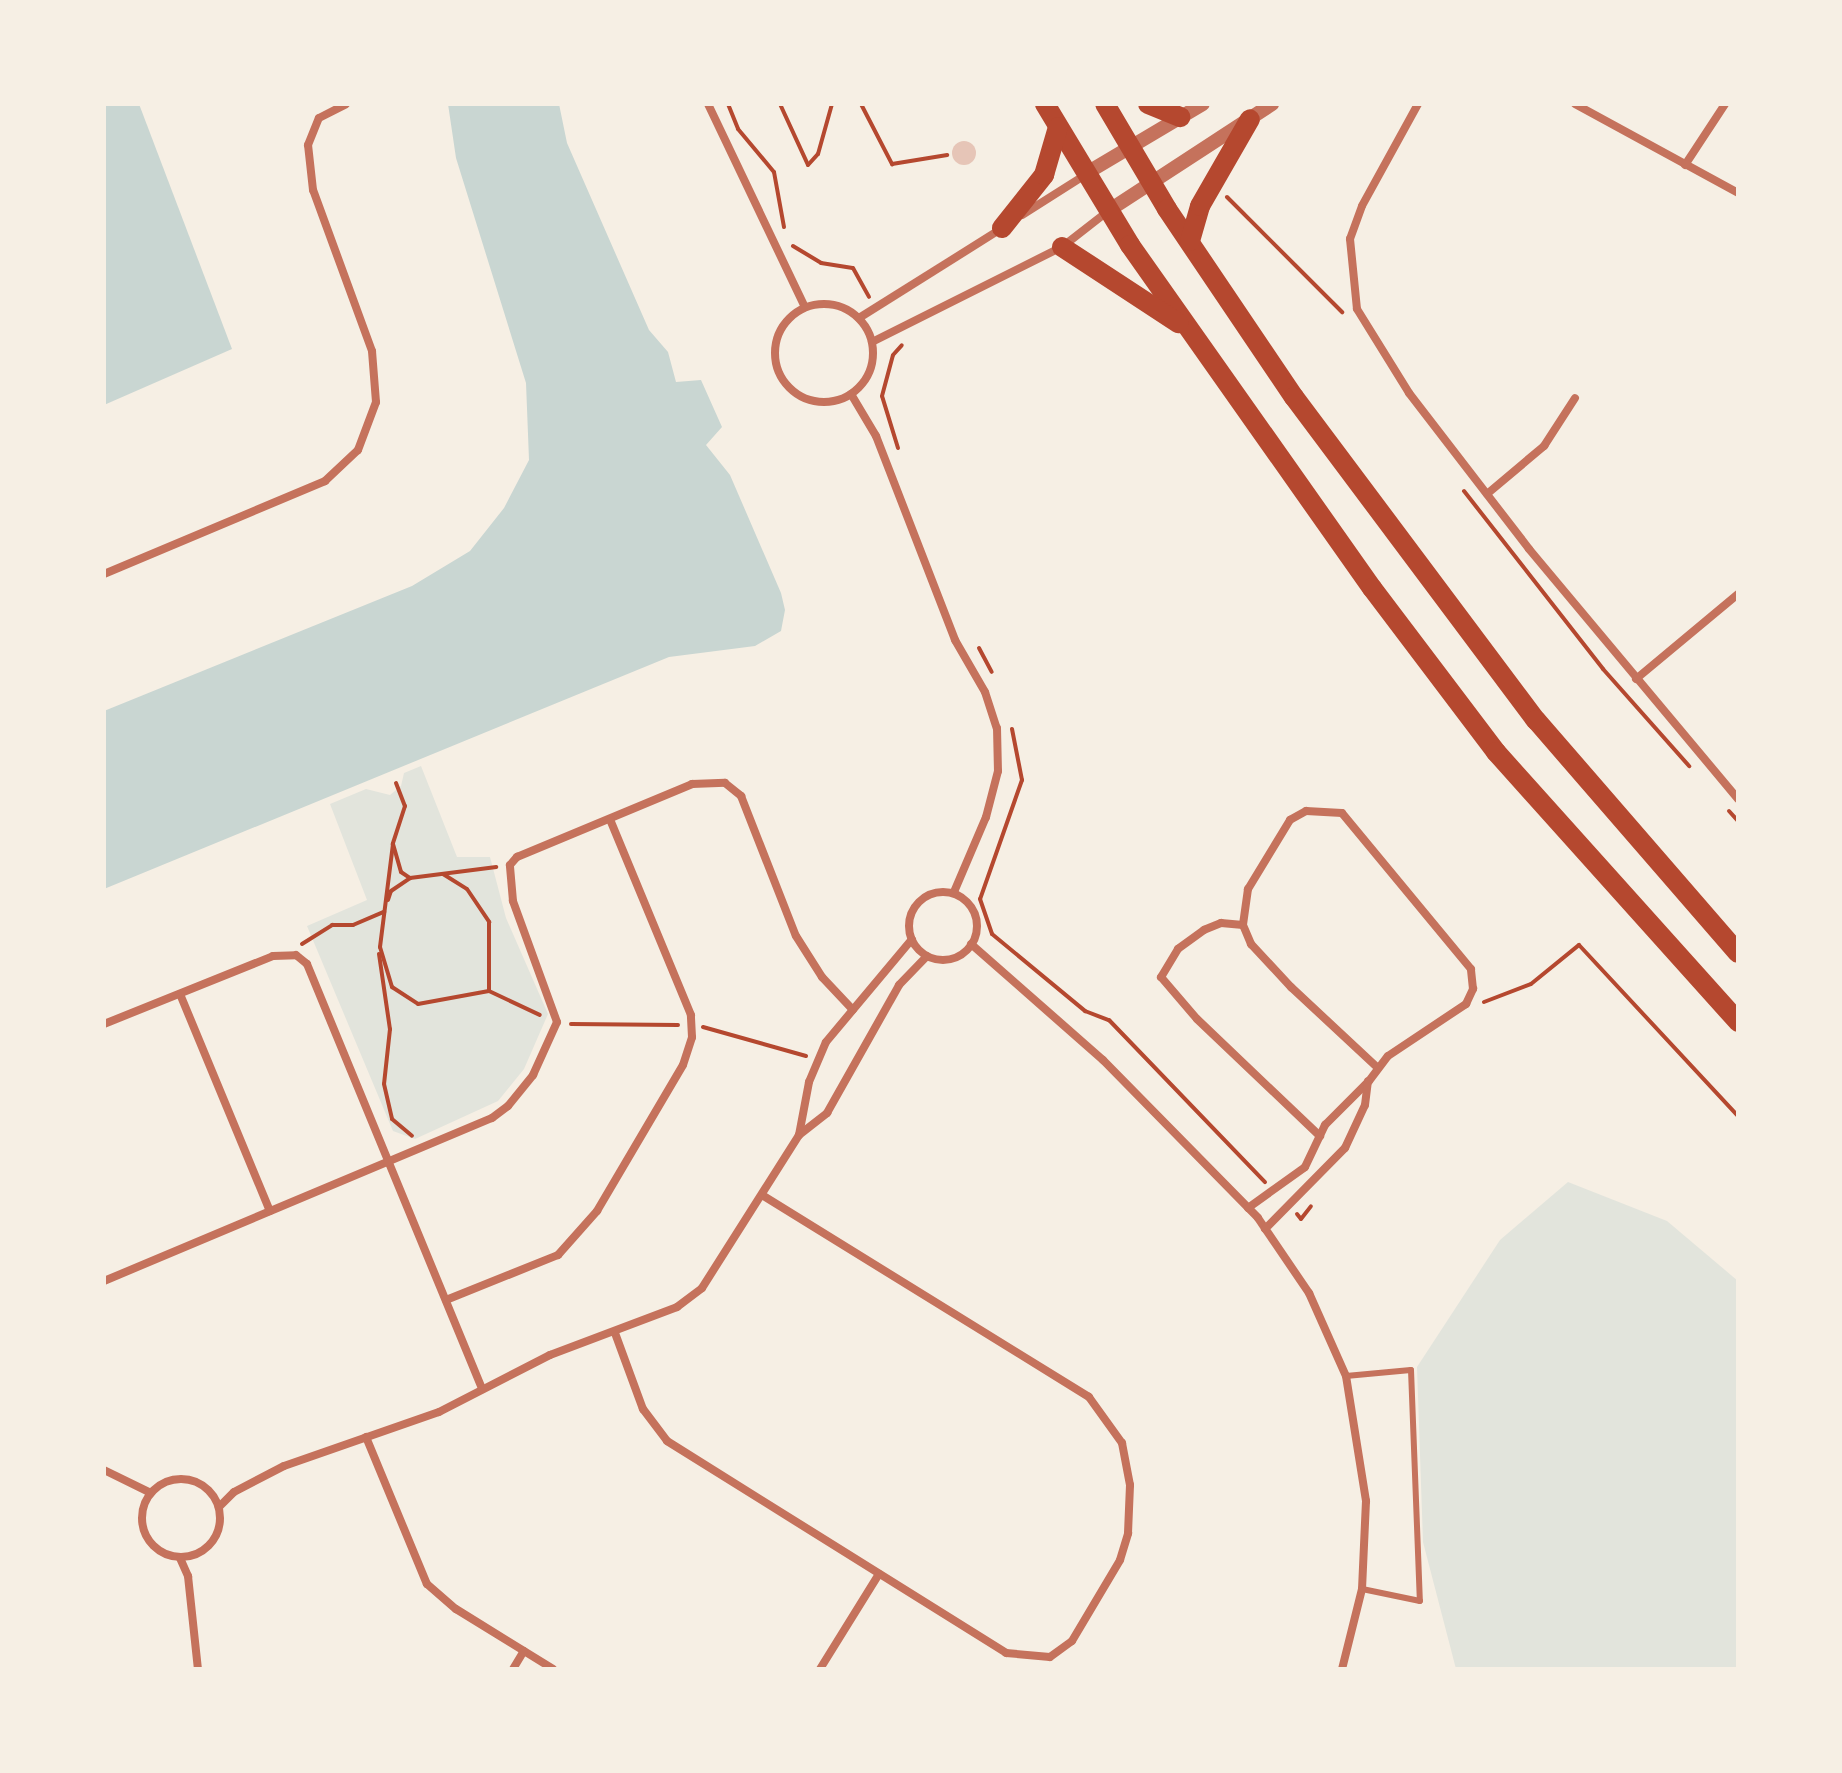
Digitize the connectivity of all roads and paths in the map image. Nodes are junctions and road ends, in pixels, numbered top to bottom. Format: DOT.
graph roads {
  1 [pos="346,104"];
  2 [pos="708,104"];
  3 [pos="728,104"];
  4 [pos="780,104"];
  5 [pos="832,104"];
  6 [pos="861,104"];
  7 [pos="1045,104"];
  8 [pos="1105,104"];
  9 [pos="1148,104"];
  10 [pos="1203,104"];
  11 [pos="1272,104"];
  12 [pos="1418,104"];
  13 [pos="1575,104"];
  14 [pos="1725,104"];
  15 [pos="1180,117"];
  16 [pos="1250,119"];
  17 [pos="1058,127"];
  18 [pos="1130,149"];
  19 [pos="947,155"];
  20 [pos="1685,165"];
  21 [pos="1085,174"];
  22 [pos="1149,181"];
  23 [pos="1738,193"];
  24 [pos="1108,211"];
  25 [pos="1002,228"];
  26 [pos="785,233"];
  27 [pos="789,241"];
  28 [pos="1190,241"];
  29 [pos="1062,247"];
  30 [pos="821,263"];
  31 [pos="805,307"];
  32 [pos="859,318"];
  33 [pos="1191,332"];
  34 [pos="872,342"];
  35 [pos="851,394"];
  36 [pos="1575,398"];
  37 [pos="1487,494"];
  38 [pos="104,574"];
  39 [pos="1738,594"];
  40 [pos="1636,679"];
  41 [pos="396,783"];
  42 [pos="1738,799"];
  43 [pos="610,819"];
  44 [pos="393,844"];
  45 [pos="510,865"];
  46 [pos="442,873"];
  47 [pos="410,878"];
  48 [pos="954,892"];
  49 [pos="384,912"];
  50 [pos="1243,925"];
  51 [pos="912,939"];
  52 [pos="971,944"];
  53 [pos="380,947"];
  54 [pos="1738,953"];
  55 [pos="296,955"];
  56 [pos="927,956"];
  57 [pos="180,994"];
  58 [pos="853,1010"];
  59 [pos="1738,1022"];
  60 [pos="104,1024"];
  61 [pos="692,1026"];
  62 [pos="623,1027"];
  63 [pos="819,1060"];
  64 [pos="1378,1068"];
  65 [pos="1369,1081"];
  66 [pos="799,1135"];
  67 [pos="1320,1136"];
  68 [pos="418,1149"];
  69 [pos="391,1161"];
  70 [pos="763,1196"];
  71 [pos="1248,1208"];
  72 [pos="270,1211"];
  73 [pos="1265,1229"];
  74 [pos="104,1281"];
  75 [pos="446,1300"];
  76 [pos="615,1333"];
  77 [pos="1346,1376"];
  78 [pos="482,1389"];
  79 [pos="366,1437"];
  80 [pos="104,1470"];
  81 [pos="151,1493"];
  82 [pos="219,1507"];
  83 [pos="180,1558"];
  84 [pos="879,1574"];
  85 [pos="1362,1589"];
  86 [pos="524,1651"];
  87 [pos="198,1669"];
  88 [pos="513,1669"];
  89 [pos="553,1669"];
  90 [pos="820,1669"];
  91 [pos="1342,1669"];
  1 -- 38 [label="street"];
  2 -- 31 [label="street"];
  3 -- 26 [label="path"];
  4 -- 5 [label="path"];
  6 -- 19 [label="path"];
  7 -- 17 [label="highway"];
  8 -- 18 [label="highway"];
  9 -- 15 [label="highway"];
  10 -- 15 [label="street"];
  11 -- 16 [label="street"];
  12 -- 37 [label="street"];
  13 -- 20 [label="street"];
  14 -- 20 [label="street"];
  15 -- 18 [label="street"];
  16 -- 22 [label="street"];
  16 -- 28 [label="highway"];
  17 -- 21 [label="highway"];
  17 -- 25 [label="highway"];
  18 -- 21 [label="street"];
  18 -- 22 [label="highway"];
  20 -- 23 [label="street"];
  21 -- 24 [label="highway"];
  21 -- 25 [label="street"];
  22 -- 24 [label="street"];
  22 -- 28 [label="highway"];
  24 -- 29 [label="street"];
  24 -- 33 [label="highway"];
  25 -- 32 [label="street"];
  27 -- 30 [label="path"];
  28 -- 54 [label="highway"];
  29 -- 33 [label="highway"];
  29 -- 34 [label="street"];
  31 -- 32 [label="street"];
  31 -- 35 [label="street"];
  32 -- 34 [label="street"];
  33 -- 59 [label="highway"];
  34 -- 35 [label="street"];
  35 -- 48 [label="street"];
  36 -- 37 [label="street"];
  37 -- 40 [label="street"];
  39 -- 40 [label="street"];
  40 -- 42 [label="street"];
  41 -- 44 [label="path"];
  43 -- 45 [label="street"];
  43 -- 58 [label="street"];
  43 -- 61 [label="street"];
  44 -- 47 [label="path"];
  44 -- 49 [label="path"];
  45 -- 46 [label="path"];
  45 -- 68 [label="street"];
  46 -- 47 [label="path"];
  46 -- 53 [label="path"];
  47 -- 49 [label="path"];
  48 -- 51 [label="street"];
  48 -- 52 [label="street"];
  49 -- 53 [label="path"];
  49 -- 55 [label="path"];
  50 -- 64 [label="street"];
  50 -- 64 [label="street"];
  50 -- 67 [label="street"];
  51 -- 56 [label="street"];
  51 -- 58 [label="street"];
  52 -- 56 [label="street"];
  52 -- 71 [label="street"];
  53 -- 68 [label="path"];
  55 -- 57 [label="street"];
  55 -- 69 [label="street"];
  56 -- 66 [label="street"];
  57 -- 60 [label="street"];
  57 -- 72 [label="street"];
  58 -- 63 [label="street"];
  61 -- 62 [label="path"];
  61 -- 63 [label="path"];
  61 -- 75 [label="street"];
  63 -- 66 [label="street"];
  64 -- 65 [label="street"];
  65 -- 67 [label="street"];
  65 -- 73 [label="street"];
  66 -- 70 [label="street"];
  67 -- 71 [label="street"];
  68 -- 69 [label="street"];
  69 -- 72 [label="street"];
  69 -- 75 [label="street"];
  70 -- 76 [label="street"];
  70 -- 84 [label="street"];
  71 -- 73 [label="street"];
  72 -- 74 [label="street"];
  73 -- 77 [label="street"];
  75 -- 78 [label="street"];
  76 -- 78 [label="street"];
  76 -- 84 [label="street"];
  77 -- 85 [label="street"];
  77 -- 85 [label="lane"];
  78 -- 79 [label="street"];
  79 -- 82 [label="street"];
  79 -- 86 [label="street"];
  80 -- 81 [label="street"];
  81 -- 82 [label="street"];
  81 -- 83 [label="street"];
  82 -- 83 [label="street"];
  83 -- 87 [label="street"];
  84 -- 90 [label="street"];
  85 -- 91 [label="street"];
  86 -- 88 [label="street"];
  86 -- 89 [label="street"];
}
